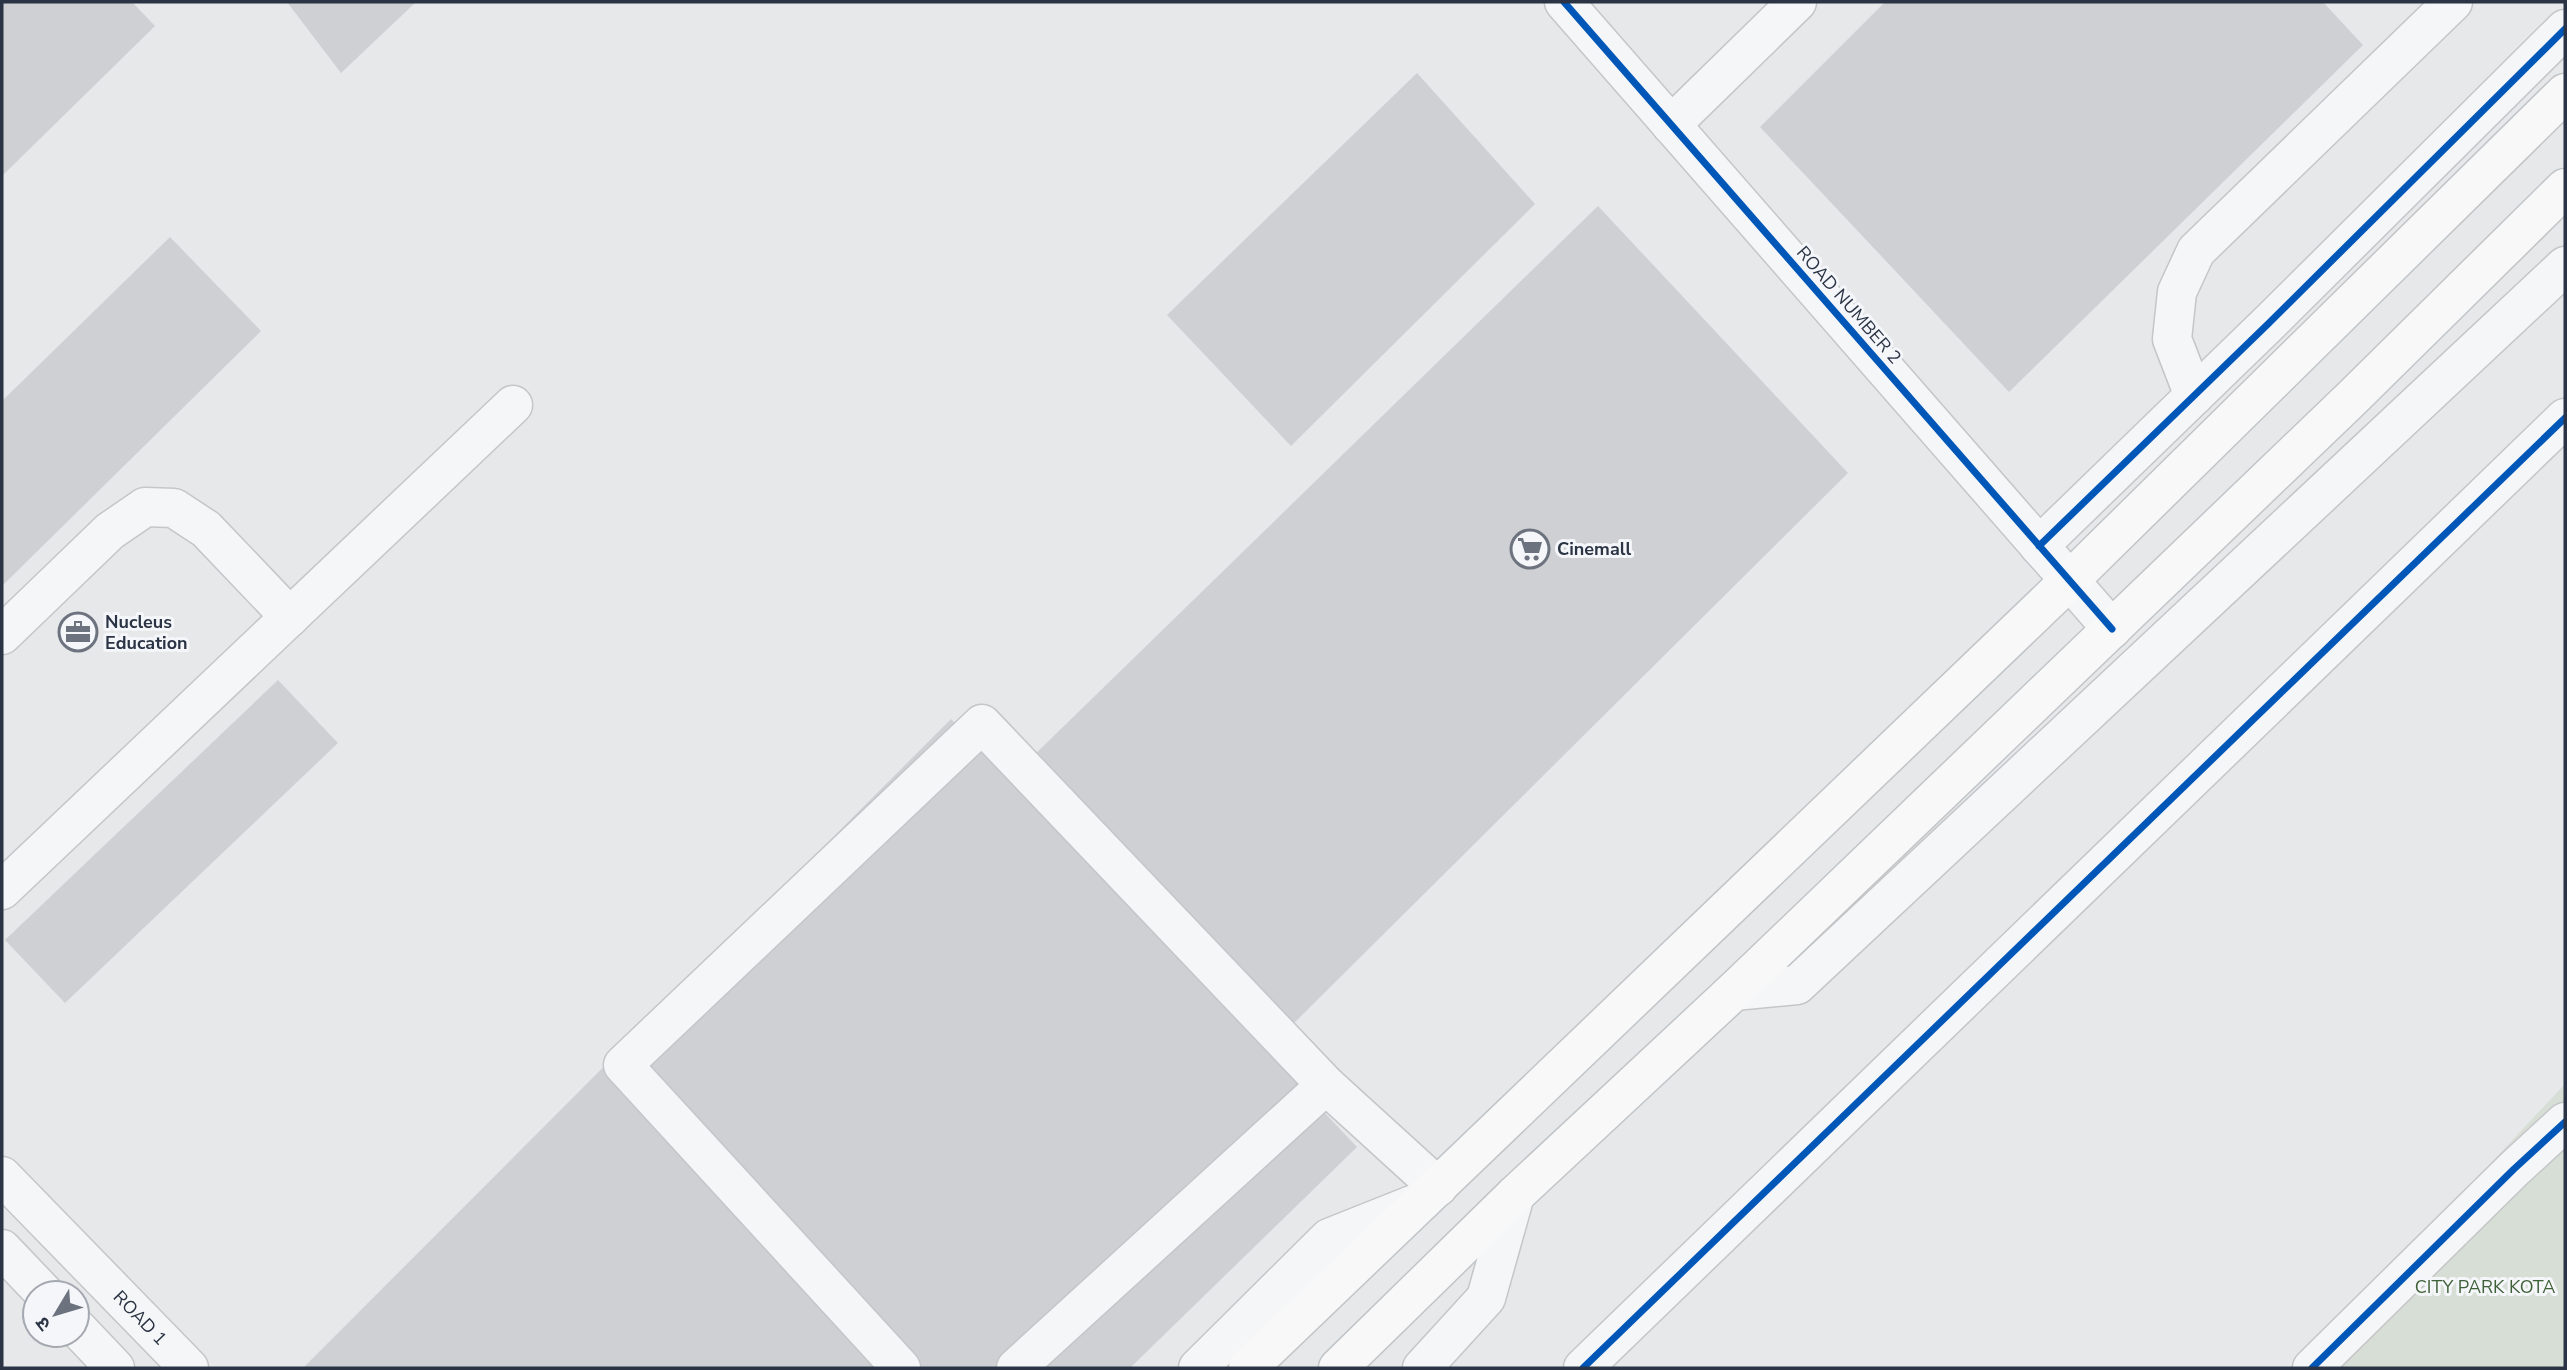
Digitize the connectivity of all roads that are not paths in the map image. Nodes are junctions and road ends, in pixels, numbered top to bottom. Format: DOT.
graph roads {
  1 [pos="1564,2"];
  2 [pos="1797,2"];
  3 [pos="2453,2"];
  4 [pos="2565,29"];
  5 [pos="2565,93"];
  6 [pos="1671,125"];
  7 [pos="2565,188"];
  8 [pos="2565,265"];
  9 [pos="2194,396"];
  10 [pos="513,405"];
  11 [pos="2565,418"];
  12 [pos="2039,546"];
  13 [pos="2070,580"];
  14 [pos="290,617"];
  15 [pos="2112,629"];
  16 [pos="2,635"];
  17 [pos="2,890"];
  18 [pos="1734,991"];
  19 [pos="1326,1086"];
  20 [pos="2565,1122"];
  21 [pos="2,1176"];
  22 [pos="1431,1194"];
  23 [pos="1515,1195"];
  24 [pos="2,1249"];
  25 [pos="31,1279"];
  26 [pos="91,1343"];
  27 [pos="115,1368"];
  28 [pos="189,1368"];
  29 [pos="901,1368"];
  30 [pos="1016,1368"];
  31 [pos="1198,1368"];
  32 [pos="1248,1368"];
  33 [pos="1338,1368"];
  34 [pos="1422,1368"];
  35 [pos="1583,1368"];
  36 [pos="2312,1368"];
  1 -- 6 [label="street, ROAD NUMBER 2"];
  2 -- 6 [label="street"];
  3 -- 9 [label="street"];
  4 -- 9 [label="street"];
  5 -- 13 [label="main road"];
  6 -- 12 [label="street, ROAD NUMBER 2"];
  7 -- 15 [label="main road"];
  8 -- 18 [label="street"];
  9 -- 12 [label="street"];
  10 -- 14 [label="street"];
  11 -- 35 [label="street"];
  12 -- 13 [label="street, ROAD NUMBER 2"];
  13 -- 15 [label="street, ROAD NUMBER 2"];
  13 -- 22 [label="main road"];
  14 -- 16 [label="street"];
  14 -- 17 [label="street"];
  15 -- 18 [label="main road"];
  18 -- 23 [label="main road"];
  19 -- 22 [label="street"];
  19 -- 29 [label="street"];
  19 -- 30 [label="street"];
  20 -- 36 [label="street"];
  21 -- 28 [label="street, ROAD 1"];
  22 -- 31 [label="street"];
  22 -- 32 [label="main road"];
  23 -- 33 [label="main road"];
  23 -- 34 [label="street"];
  24 -- 25 [label="street"];
  26 -- 27 [label="street"];
}
